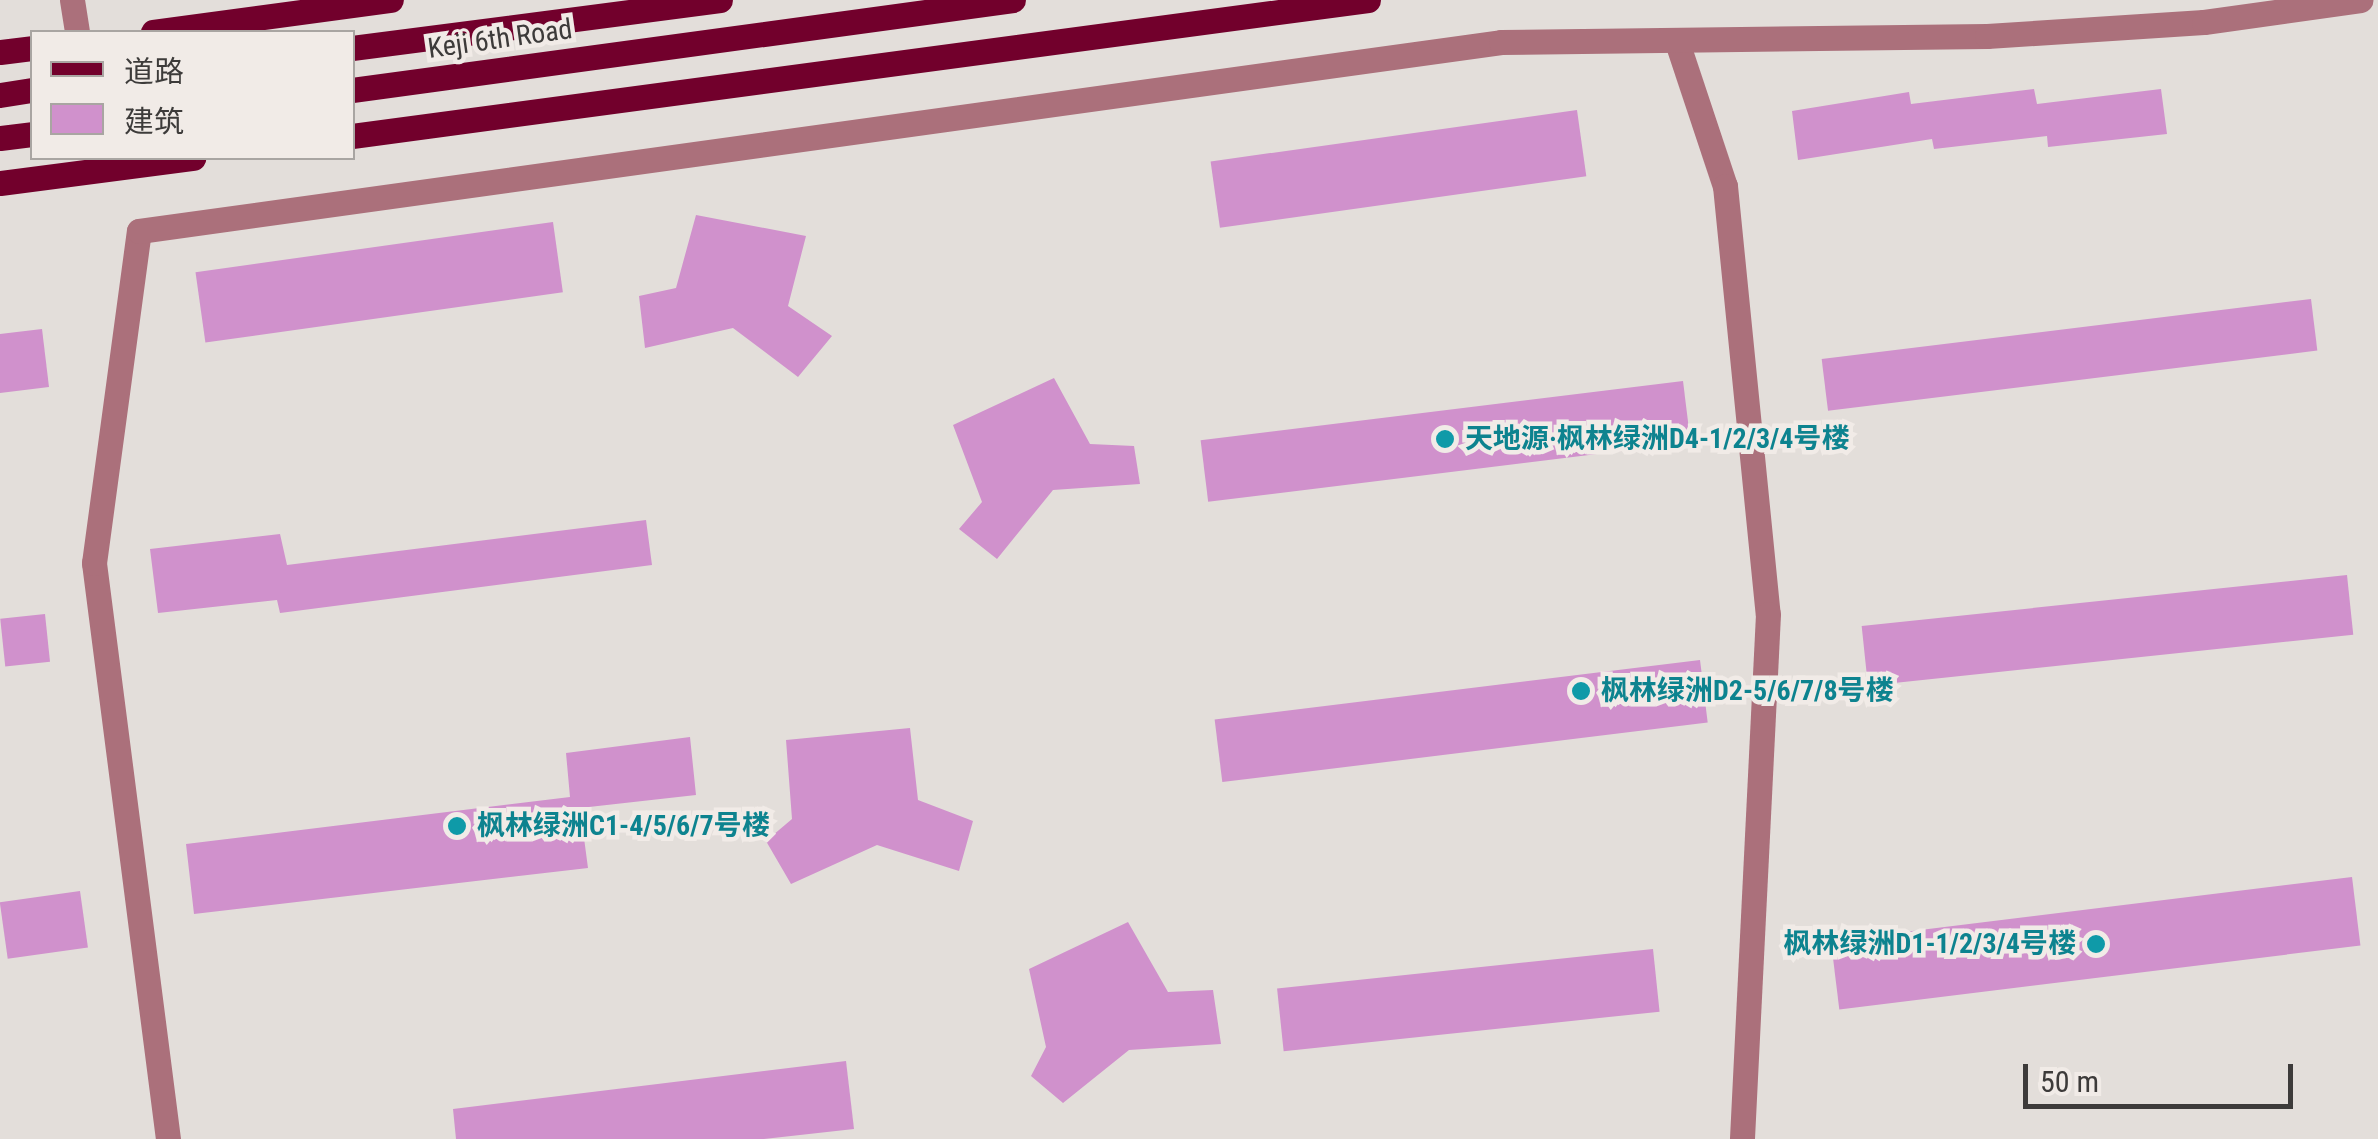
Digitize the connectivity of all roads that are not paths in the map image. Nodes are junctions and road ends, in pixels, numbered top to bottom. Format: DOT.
graph roads {
  1 [pos="72,0"];
  2 [pos="391,0"];
  3 [pos="720,0"];
  4 [pos="1013,0"];
  5 [pos="1368,0"];
  6 [pos="2360,0"];
  7 [pos="976,2"];
  8 [pos="77,30"];
  9 [pos="167,30"];
  10 [pos="1677,42"];
  11 [pos="30,48"];
  12 [pos="355,48"];
  13 [pos="0,52"];
  14 [pos="30,90"];
  15 [pos="355,90"];
  16 [pos="0,95"];
  17 [pos="30,134"];
  18 [pos="355,136"];
  19 [pos="0,138"];
  20 [pos="178,160"];
  21 [pos="0,183"];
  22 [pos="168,1139"];
  23 [pos="1742,1139"];
  1 -- 8 [label="street"];
  2 -- 9 [label="main road"];
  3 -- 12 [label="main road, Keji 6th Road"];
  4 -- 7 [label="main road, Keji 6th Road"];
  5 -- 18 [label="main road"];
  6 -- 10 [label="street"];
  7 -- 15 [label="main road, Keji 6th Road"];
  10 -- 22 [label="street"];
  10 -- 23 [label="street"];
  11 -- 13 [label="main road"];
  14 -- 16 [label="main road"];
  17 -- 19 [label="main road"];
  20 -- 21 [label="main road"];
}
